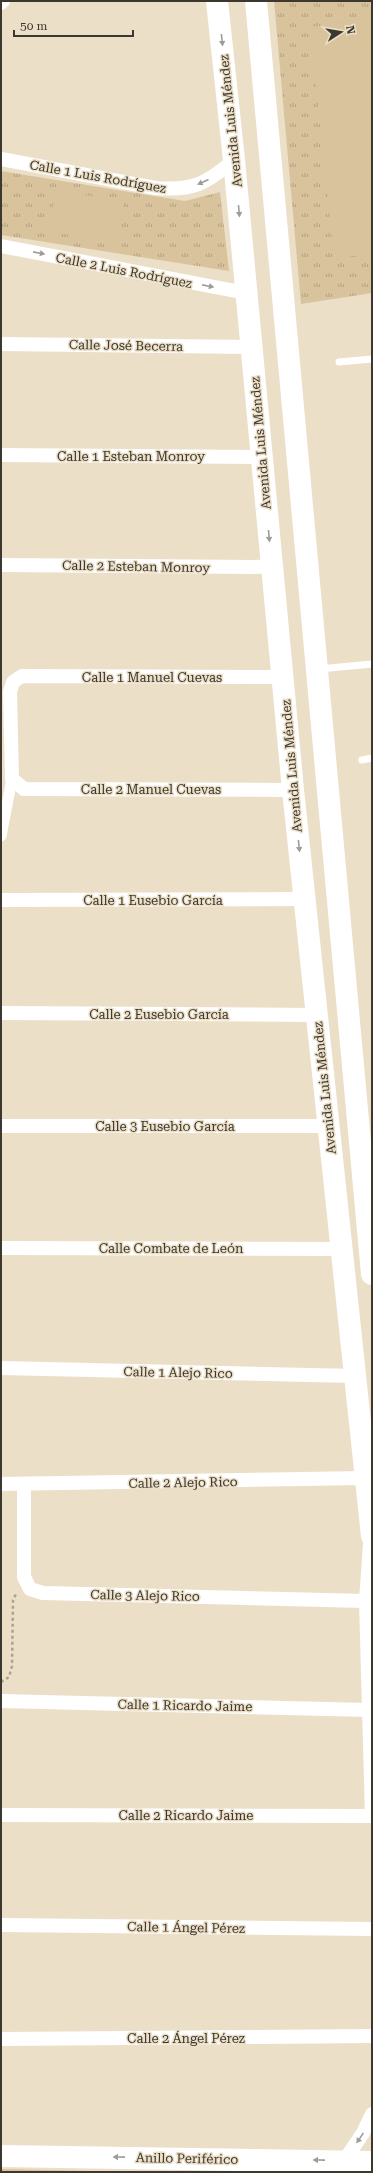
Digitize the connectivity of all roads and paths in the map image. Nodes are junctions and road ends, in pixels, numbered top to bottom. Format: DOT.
graph roads {
  1 [pos="3,1"];
  2 [pos="217,1"];
  3 [pos="256,1"];
  4 [pos="1,3"];
  5 [pos="1,159"];
  6 [pos="234,160"];
  7 [pos="1,246"];
  8 [pos="246,293"];
  9 [pos="1,344"];
  10 [pos="252,347"];
  11 [pos="372,359"];
  12 [pos="339,362"];
  13 [pos="1,455"];
  14 [pos="262,457"];
  15 [pos="1,565"];
  16 [pos="272,567"];
  17 [pos="372,664"];
  18 [pos="317,669"];
  19 [pos="283,677"];
  20 [pos="372,758"];
  21 [pos="362,760"];
  22 [pos="12,779"];
  23 [pos="293,790"];
  24 [pos="1,836"];
  25 [pos="304,899"];
  26 [pos="1,900"];
  27 [pos="1,1013"];
  28 [pos="317,1015"];
  29 [pos="1,1126"];
  30 [pos="328,1126"];
  31 [pos="1,1248"];
  32 [pos="341,1249"];
  33 [pos="372,1274"];
  34 [pos="1,1368"];
  35 [pos="355,1376"];
  36 [pos="366,1478"];
  37 [pos="1,1484"];
  38 [pos="24,1485"];
  39 [pos="372,1533"];
  40 [pos="24,1577"];
  41 [pos="366,1601"];
  42 [pos="1,1682"];
  43 [pos="1,1701"];
  44 [pos="369,1710"];
  45 [pos="1,1815"];
  46 [pos="372,1816"];
  47 [pos="1,1925"];
  48 [pos="372,1929"];
  49 [pos="372,2036"];
  50 [pos="1,2039"];
  51 [pos="372,2114"];
  52 [pos="1,2156"];
  53 [pos="344,2161"];
  54 [pos="372,2162"];
  1 -- 4 [label="street"];
  2 -- 6 [label="main road, Avenida Luis Méndez, one-way"];
  3 -- 18 [label="main road"];
  6 -- 5 [label="street, Calle 1 Luis Rodríguez, one-way"];
  6 -- 8 [label="main road, Avenida Luis Méndez, one-way"];
  7 -- 8 [label="street, Calle 2 Luis Rodríguez, one-way"];
  8 -- 10 [label="main road, Avenida Luis Méndez"];
  9 -- 10 [label="street, Calle José Becerra"];
  10 -- 14 [label="main road, Avenida Luis Méndez"];
  11 -- 12 [label="lane"];
  13 -- 14 [label="street, Calle 1 Esteban Monroy"];
  14 -- 16 [label="main road, Avenida Luis Méndez, one-way"];
  15 -- 16 [label="street, Calle 2 Esteban Monroy"];
  16 -- 19 [label="main road, Avenida Luis Méndez"];
  17 -- 18 [label="lane"];
  18 -- 33 [label="main road"];
  19 -- 22 [label="street, Calle 1 Manuel Cuevas"];
  19 -- 23 [label="main road, Avenida Luis Méndez"];
  20 -- 21 [label="lane"];
  22 -- 23 [label="street, Calle 2 Manuel Cuevas"];
  22 -- 24 [label="street"];
  23 -- 25 [label="main road, Avenida Luis Méndez, one-way"];
  25 -- 26 [label="street, Calle 1 Eusebio García"];
  25 -- 28 [label="main road, Avenida Luis Méndez"];
  27 -- 28 [label="street, Calle 2 Eusebio García"];
  28 -- 30 [label="main road, Avenida Luis Méndez"];
  29 -- 30 [label="street, Calle 3 Eusebio García"];
  30 -- 32 [label="main road, Avenida Luis Méndez"];
  31 -- 32 [label="street, Calle Combate de León"];
  32 -- 35 [label="main road, Avenida Luis Méndez"];
  34 -- 35 [label="street, Calle 1 Alejo Rico"];
  35 -- 36 [label="main road, Avenida Luis Méndez"];
  36 -- 38 [label="street, Calle 2 Alejo Rico"];
  36 -- 39 [label="main road, Avenida Luis Méndez"];
  37 -- 38 [label="street, Calle 2 Alejo Rico"];
  38 -- 40 [label="street"];
  39 -- 41 [label="street, Avenida Luis Méndez"];
  40 -- 41 [label="street, Calle 3 Alejo Rico"];
  40 -- 42 [label="path"];
  41 -- 44 [label="street, Avenida Luis Méndez"];
  43 -- 44 [label="street, Calle 1 Ricardo Jaime"];
  44 -- 46 [label="street, Avenida Luis Méndez"];
  45 -- 46 [label="street, Calle 2 Ricardo Jaime"];
  47 -- 48 [label="street, Calle 1 Ángel Pérez"];
  49 -- 50 [label="street, Calle 2 Ángel Pérez"];
  51 -- 53 [label="street, one-way"];
  53 -- 52 [label="main road, Anillo Periférico, one-way"];
  53 -- 54 [label="main road, Anillo Periférico"];
}
